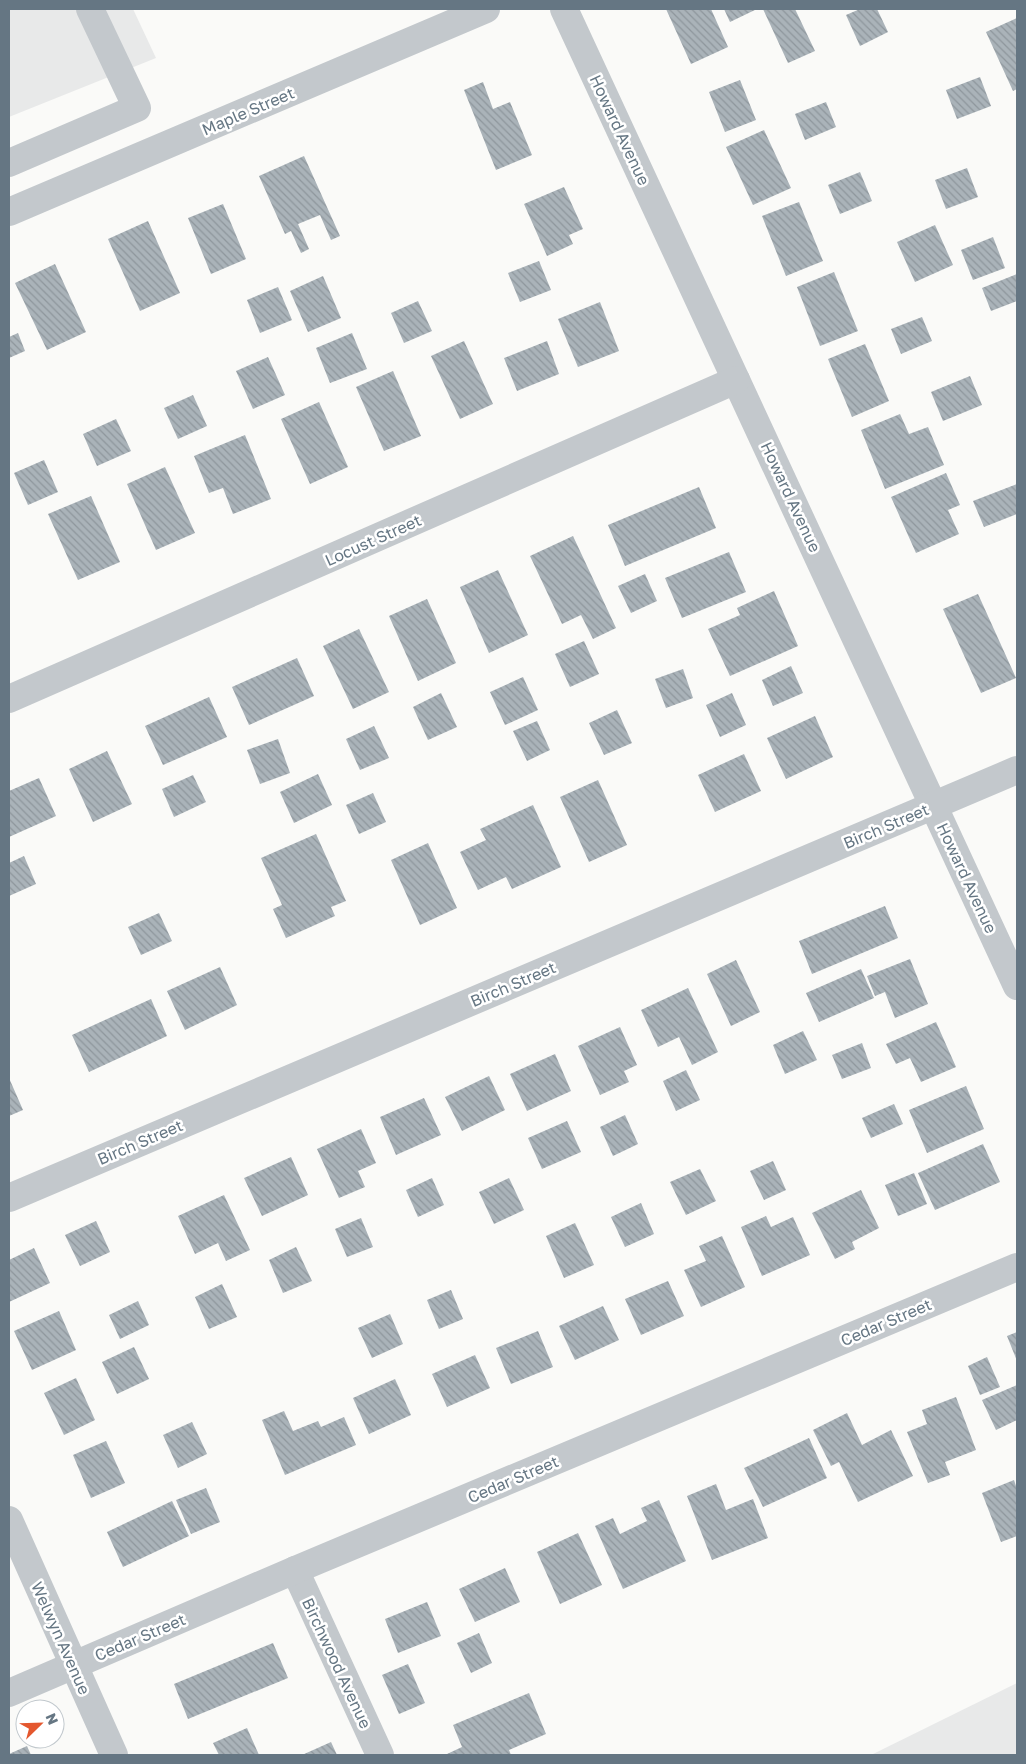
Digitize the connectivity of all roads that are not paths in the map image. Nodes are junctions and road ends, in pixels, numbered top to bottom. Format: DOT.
graph roads {
  1 [pos="90,9"];
  2 [pos="486,9"];
  3 [pos="564,9"];
  4 [pos="9,163"];
  5 [pos="9,212"];
  6 [pos="736,380"];
  7 [pos="9,699"];
  8 [pos="1017,770"];
  9 [pos="933,806"];
  10 [pos="1017,986"];
  11 [pos="9,1198"];
  12 [pos="1017,1267"];
  13 [pos="9,1520"];
  14 [pos="295,1570"];
  15 [pos="73,1666"];
  16 [pos="9,1693"];
  17 [pos="114,1755"];
  18 [pos="380,1755"];
  1 -- 4 [label="street"];
  2 -- 5 [label="street, Maple Street"];
  3 -- 6 [label="street, Howard Avenue"];
  6 -- 7 [label="street, Locust Street"];
  6 -- 9 [label="street, Howard Avenue"];
  8 -- 9 [label="street, Birch Street"];
  9 -- 10 [label="street, Howard Avenue"];
  9 -- 11 [label="street, Birch Street"];
  12 -- 14 [label="street, Cedar Street"];
  13 -- 15 [label="street, Welwyn Avenue"];
  14 -- 15 [label="street, Cedar Street"];
  14 -- 18 [label="street, Birchwood Avenue"];
  15 -- 16 [label="street, Cedar Street"];
  15 -- 17 [label="street, Welwyn Avenue"];
}
